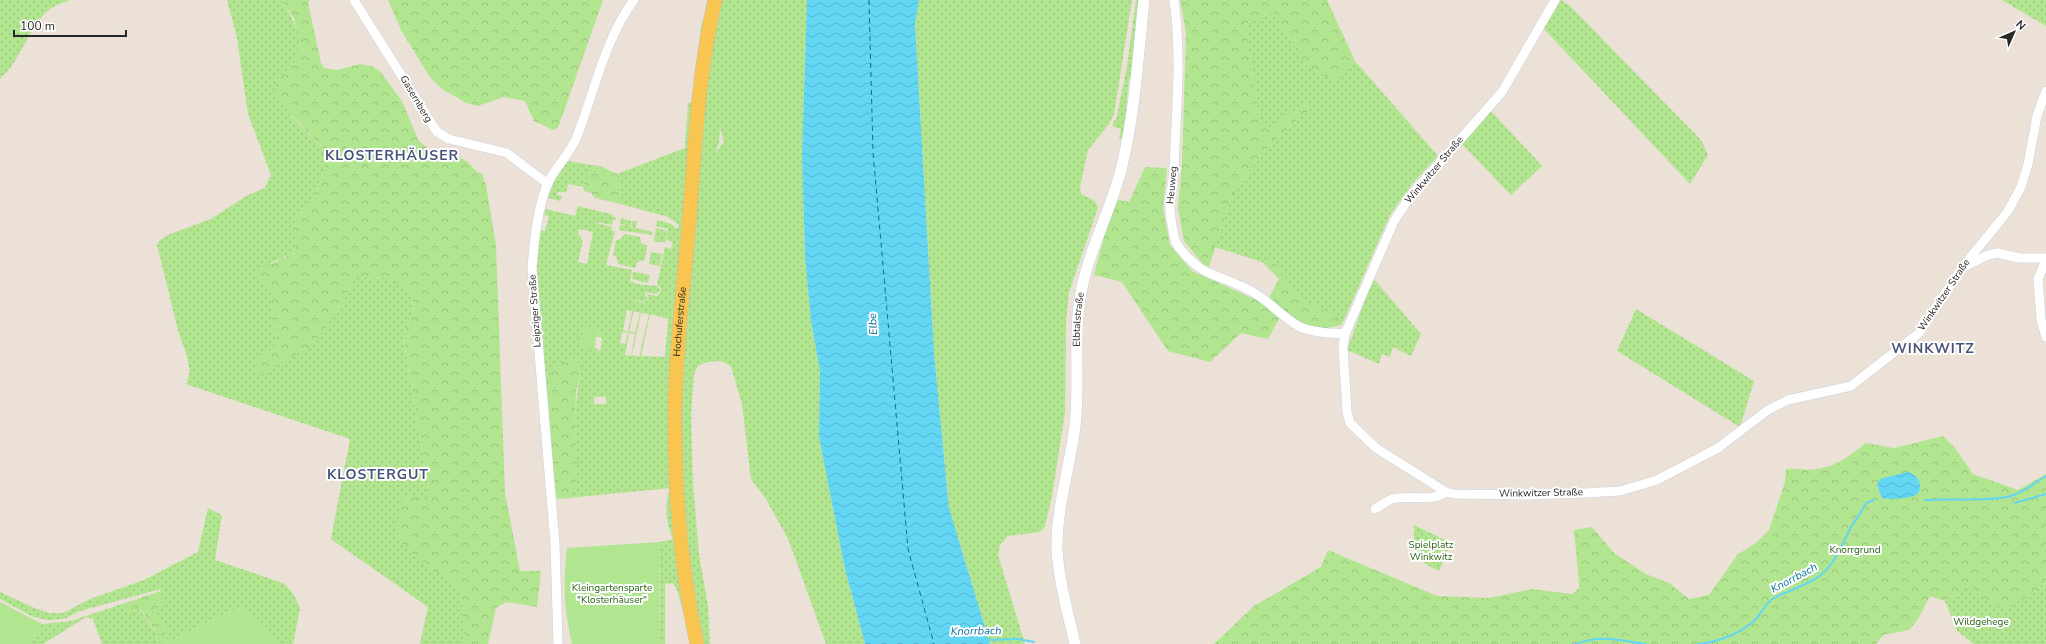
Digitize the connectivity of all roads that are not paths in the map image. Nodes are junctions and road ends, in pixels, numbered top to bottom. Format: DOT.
graph roads {
  1 [pos="354,0"];
  2 [pos="634,0"];
  3 [pos="715,0"];
  4 [pos="1144,0"];
  5 [pos="1174,0"];
  6 [pos="1555,0"];
  7 [pos="2046,90"];
  8 [pos="2043,109"];
  9 [pos="548,184"];
  10 [pos="2046,259"];
  11 [pos="1961,269"];
  12 [pos="1345,334"];
  13 [pos="2046,338"];
  14 [pos="1446,492"];
  15 [pos="1375,509"];
  16 [pos="558,644"];
  17 [pos="696,644"];
  18 [pos="1075,644"];
  1 -- 9 [label="street, Gasernberg"];
  2 -- 9 [label="street, Leipziger Straße"];
  3 -- 17 [label="main road, Hochuferstraße"];
  4 -- 18 [label="street, Elbtalstraße"];
  5 -- 12 [label="street, Heuweg"];
  6 -- 12 [label="street, Winkwitzer Straße"];
  7 -- 8 [label="street, Winkwitzer Straße"];
  8 -- 11 [label="street, Winkwitzer Straße"];
  9 -- 16 [label="street, Leipziger Straße"];
  10 -- 11 [label="street"];
  10 -- 13 [label="street"];
  11 -- 14 [label="street, Winkwitzer Straße"];
  12 -- 14 [label="street, Winkwitzer Straße"];
  14 -- 15 [label="street"];
}
